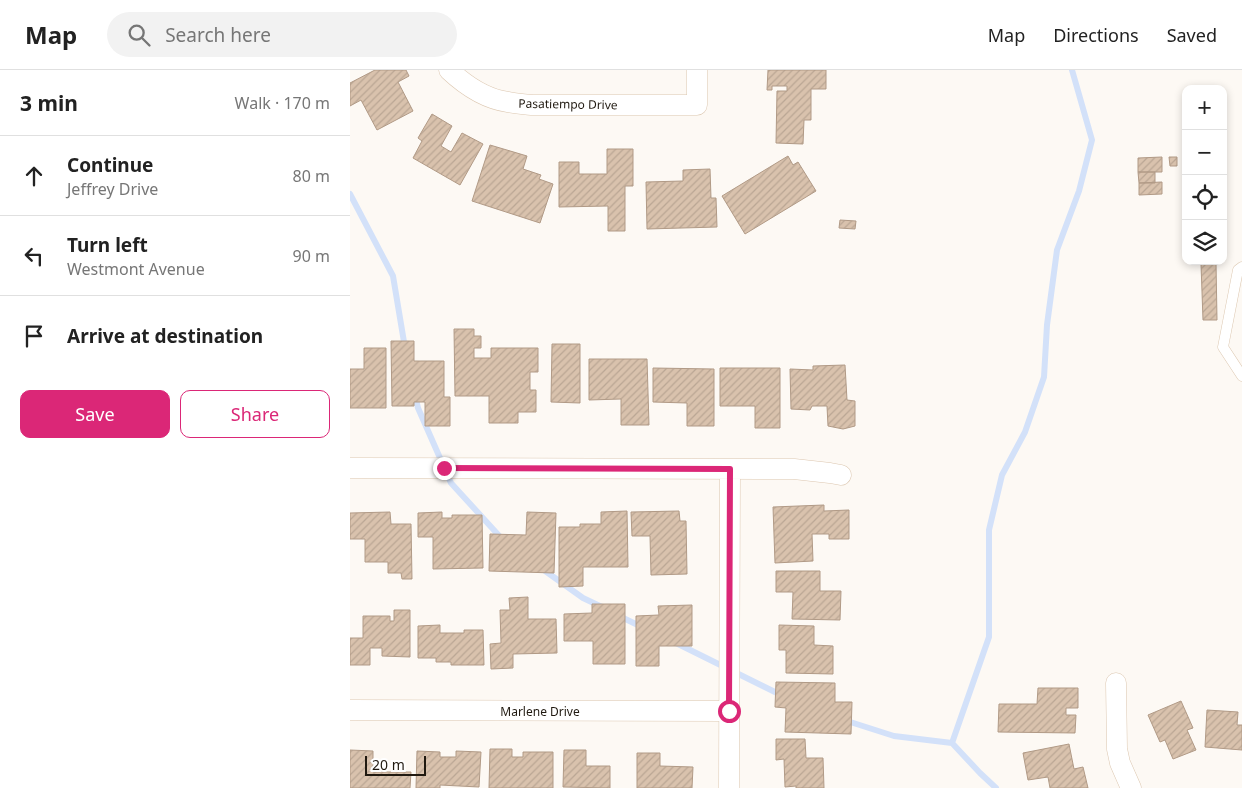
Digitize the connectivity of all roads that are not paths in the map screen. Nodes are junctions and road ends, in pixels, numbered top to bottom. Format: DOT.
graph roads {
  1 [pos="449,70"];
  2 [pos="697,70"];
  3 [pos="1242,267"];
  4 [pos="1242,376"];
  5 [pos="350,468"];
  6 [pos="730,469"];
  7 [pos="842,475"];
  8 [pos="1116,683"];
  9 [pos="350,710"];
  10 [pos="729,711"];
  11 [pos="729,788"];
  12 [pos="1130,788"];
  1 -- 2 [label="street, Pasatiempo Drive"];
  3 -- 4 [label="lane"];
  5 -- 6 [label="street"];
  6 -- 7 [label="street"];
  6 -- 10 [label="street"];
  8 -- 12 [label="street"];
  9 -- 10 [label="street, Marlene Drive"];
  10 -- 11 [label="street"];
}
